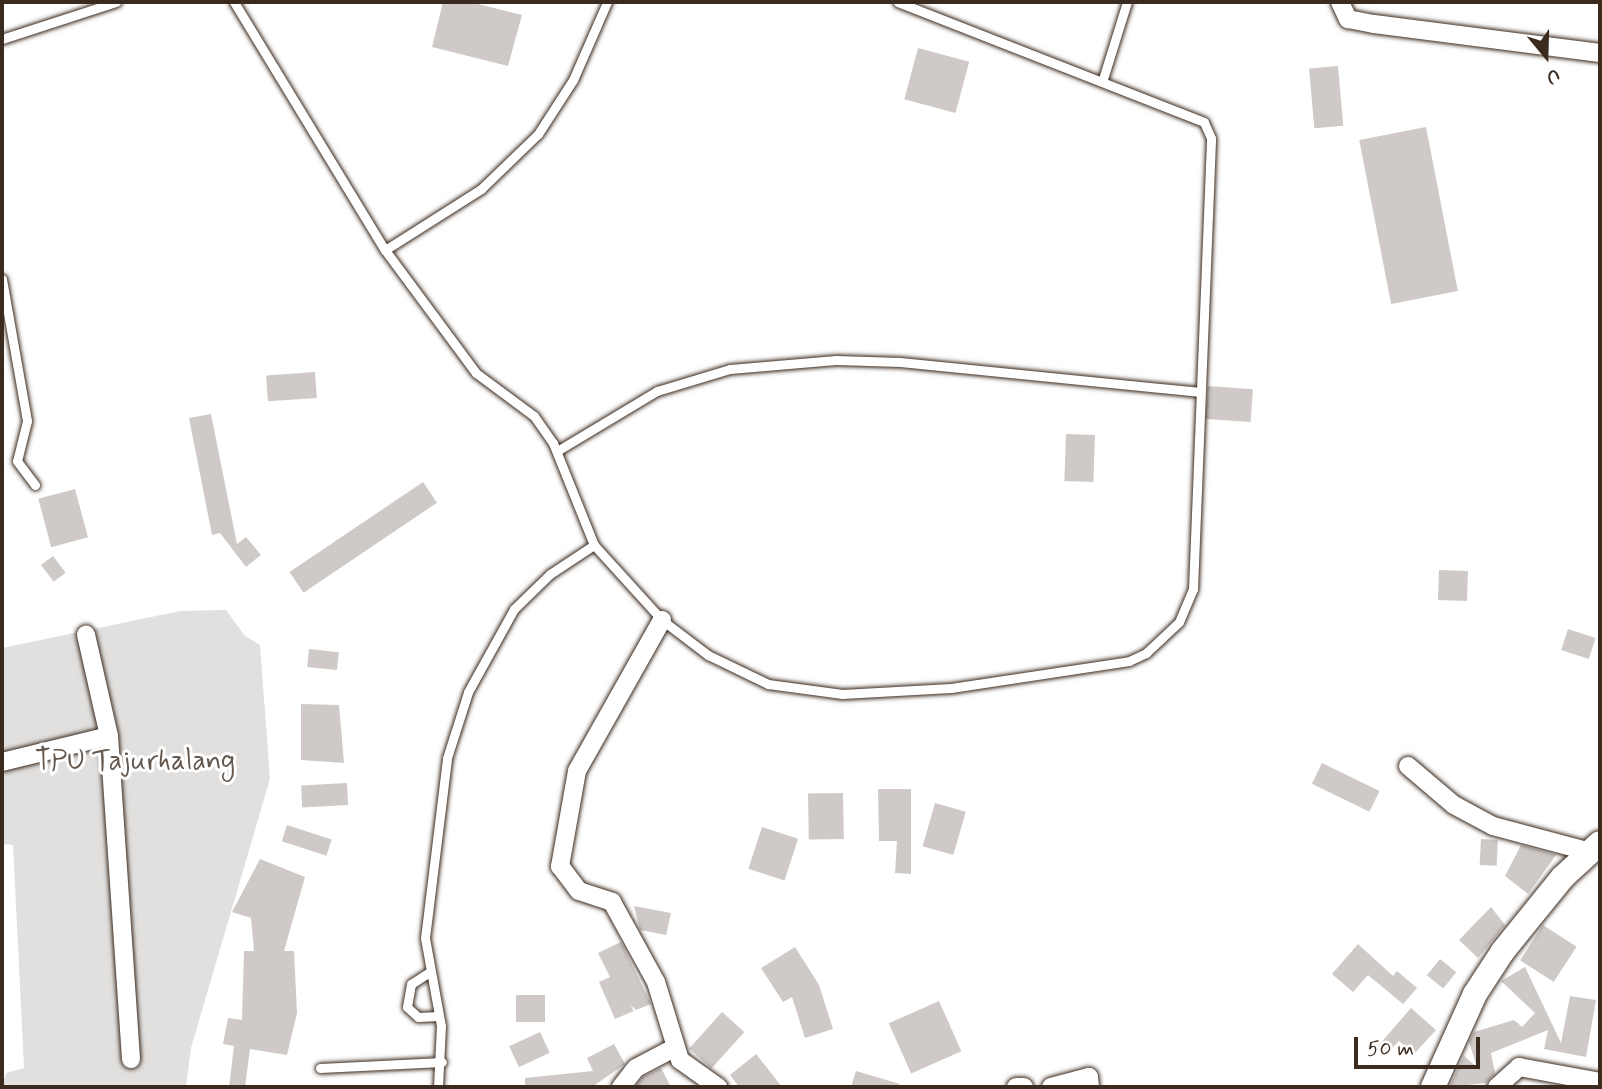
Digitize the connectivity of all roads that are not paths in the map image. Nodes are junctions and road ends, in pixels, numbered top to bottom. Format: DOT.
graph roads {
  1 [pos="116,2"];
  2 [pos="234,2"];
  3 [pos="607,2"];
  4 [pos="898,2"];
  5 [pos="1127,2"];
  6 [pos="1340,2"];
  7 [pos="2,39"];
  8 [pos="1600,53"];
  9 [pos="1103,79"];
  10 [pos="385,250"];
  11 [pos="2,279"];
  12 [pos="1198,392"];
  13 [pos="557,451"];
  14 [pos="35,485"];
  15 [pos="594,545"];
  16 [pos="662,620"];
  17 [pos="86,635"];
  18 [pos="110,736"];
  19 [pos="2,762"];
  20 [pos="1408,766"];
  21 [pos="1594,847"];
  22 [pos="428,973"];
  23 [pos="439,1016"];
  24 [pos="674,1048"];
  25 [pos="131,1059"];
  26 [pos="442,1062"];
  27 [pos="320,1068"];
  28 [pos="1600,1082"];
  29 [pos="438,1087"];
  30 [pos="621,1087"];
  31 [pos="718,1087"];
  32 [pos="1016,1087"];
  33 [pos="1024,1087"];
  34 [pos="1051,1087"];
  35 [pos="1090,1087"];
  36 [pos="1433,1087"];
  37 [pos="1497,1087"];
  1 -- 7 [label="lane"];
  2 -- 10 [label="lane"];
  3 -- 10 [label="lane"];
  4 -- 9 [label="lane"];
  5 -- 9 [label="lane"];
  6 -- 8 [label="street"];
  9 -- 12 [label="lane"];
  10 -- 13 [label="lane"];
  11 -- 14 [label="lane"];
  12 -- 13 [label="lane"];
  12 -- 16 [label="lane"];
  13 -- 15 [label="lane"];
  15 -- 16 [label="lane"];
  15 -- 22 [label="lane"];
  16 -- 24 [label="street"];
  17 -- 18 [label="street"];
  18 -- 19 [label="street"];
  18 -- 25 [label="street"];
  20 -- 21 [label="street"];
  21 -- 36 [label="street"];
  22 -- 23 [label="lane"];
  22 -- 23 [label="lane"];
  23 -- 26 [label="lane"];
  24 -- 30 [label="street"];
  24 -- 31 [label="street"];
  26 -- 27 [label="lane"];
  26 -- 29 [label="lane"];
  28 -- 37 [label="street"];
  32 -- 33 [label="street"];
  34 -- 35 [label="street"];
}
